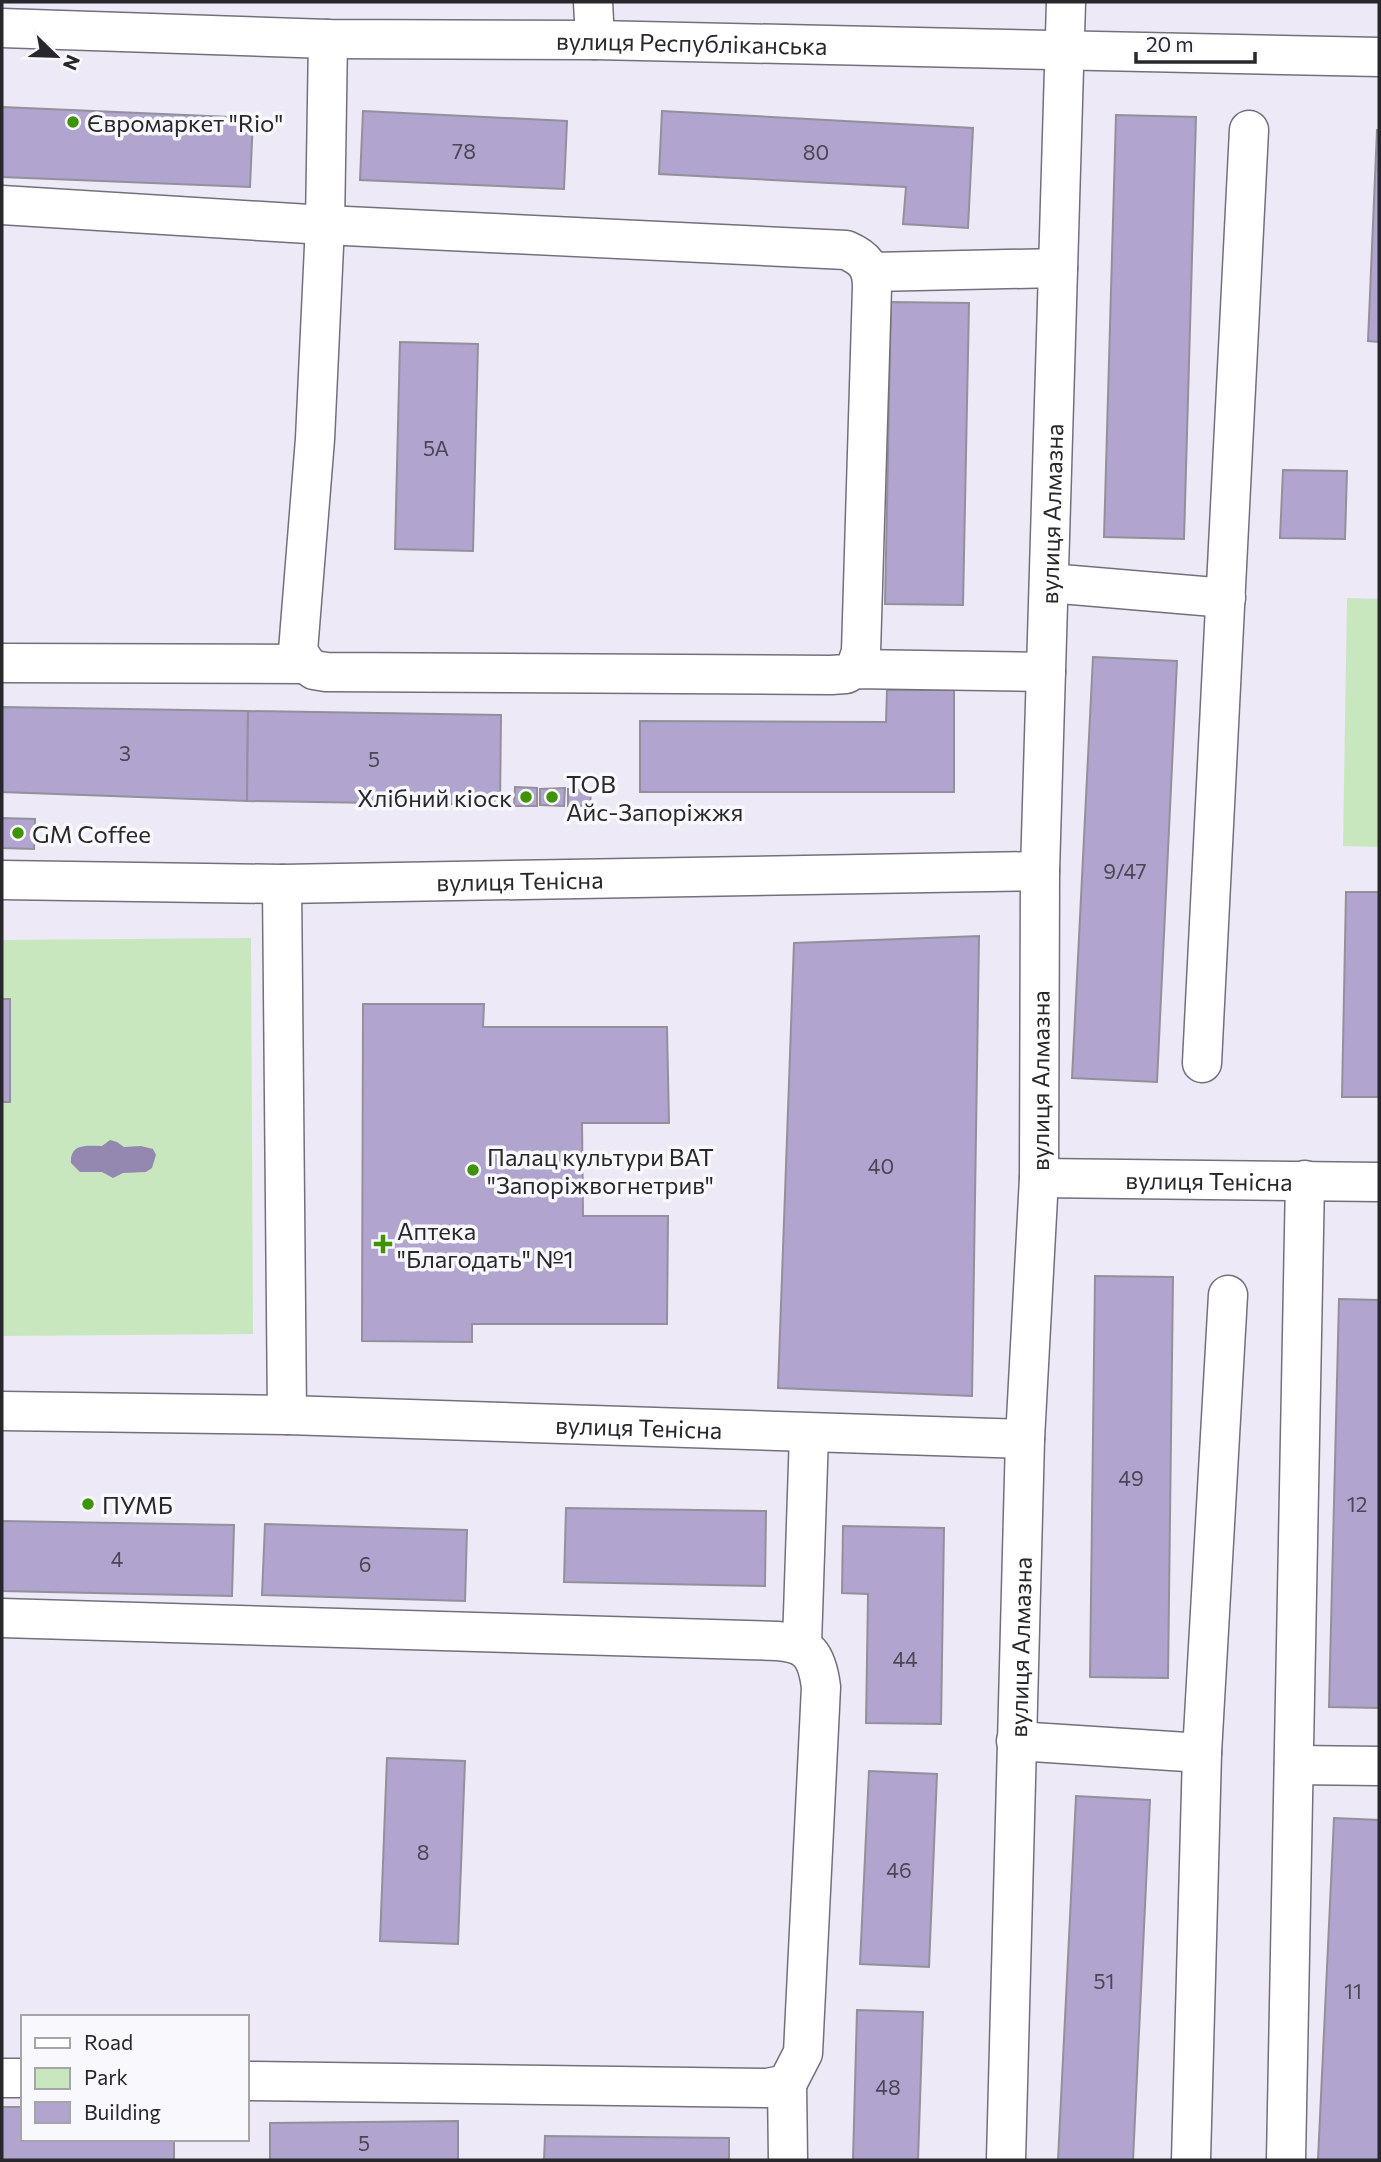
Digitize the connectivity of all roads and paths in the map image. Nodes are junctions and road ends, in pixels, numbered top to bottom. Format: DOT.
graph roads {
  1 [pos="593,2"];
  2 [pos="1066,2"];
  3 [pos="2,27"];
  4 [pos="328,39"];
  5 [pos="594,40"];
  6 [pos="1065,48"];
  7 [pos="1379,57"];
  8 [pos="1249,130"];
  9 [pos="2,205"];
  10 [pos="325,225"];
  11 [pos="1058,268"];
  12 [pos="872,272"];
  13 [pos="1049,583"];
  14 [pos="1226,598"];
  15 [pos="2,663"];
  16 [pos="306,664"];
  17 [pos="855,669"];
  18 [pos="1046,672"];
  19 [pos="1040,871"];
  20 [pos="2,880"];
  21 [pos="282,884"];
  22 [pos="1202,1063"];
  23 [pos="1039,1178"];
  24 [pos="1305,1180"];
  25 [pos="1379,1182"];
  26 [pos="1228,1295"];
  27 [pos="2,1411"];
  28 [pos="287,1415"];
  29 [pos="809,1434"];
  30 [pos="1025,1439"];
  31 [pos="2,1618"];
  32 [pos="802,1644"];
  33 [pos="1016,1741"];
  34 [pos="1202,1753"];
  35 [pos="1294,1765"];
  36 [pos="1379,1766"];
  37 [pos="2,2078"];
  38 [pos="21,2078"];
  39 [pos="248,2081"];
  40 [pos="787,2084"];
  41 [pos="788,2160"];
  42 [pos="1006,2160"];
  43 [pos="1191,2160"];
  44 [pos="1286,2160"];
  1 -- 5 [label="street"];
  2 -- 6 [label="street, вулиця Алмазна"];
  3 -- 4 [label="street, вулиця Республіканська"];
  4 -- 5 [label="street, вулиця Республіканська"];
  4 -- 10 [label="street"];
  5 -- 6 [label="street, вулиця Республіканська"];
  6 -- 7 [label="street, вулиця Республіканська"];
  6 -- 11 [label="street, вулиця Алмазна"];
  8 -- 14 [label="street"];
  9 -- 10 [label="street"];
  10 -- 12 [label="street"];
  10 -- 16 [label="street"];
  11 -- 12 [label="street"];
  11 -- 13 [label="street, вулиця Алмазна"];
  12 -- 17 [label="street"];
  13 -- 14 [label="street"];
  13 -- 18 [label="street, вулиця Алмазна"];
  14 -- 22 [label="street"];
  15 -- 16 [label="street"];
  16 -- 17 [label="street"];
  17 -- 18 [label="street"];
  18 -- 19 [label="street, вулиця Алмазна"];
  19 -- 21 [label="street, вулиця Тенісна"];
  19 -- 23 [label="street, вулиця Алмазна"];
  20 -- 21 [label="street, вулиця Тенісна"];
  21 -- 28 [label="street"];
  23 -- 24 [label="street, вулиця Тенісна"];
  23 -- 30 [label="street, вулиця Алмазна"];
  24 -- 25 [label="street, вулиця Тенісна"];
  24 -- 35 [label="street"];
  26 -- 34 [label="street"];
  27 -- 28 [label="street, вулиця Тенісна"];
  28 -- 29 [label="street, вулиця Тенісна"];
  29 -- 30 [label="street, вулиця Тенісна"];
  29 -- 32 [label="street"];
  30 -- 33 [label="street, вулиця Алмазна"];
  31 -- 32 [label="street"];
  32 -- 40 [label="street"];
  33 -- 34 [label="street"];
  33 -- 42 [label="street, вулиця Алмазна"];
  34 -- 43 [label="street"];
  35 -- 36 [label="street"];
  35 -- 44 [label="street"];
  37 -- 38 [label="street"];
  39 -- 40 [label="street"];
  40 -- 41 [label="street"];
}
